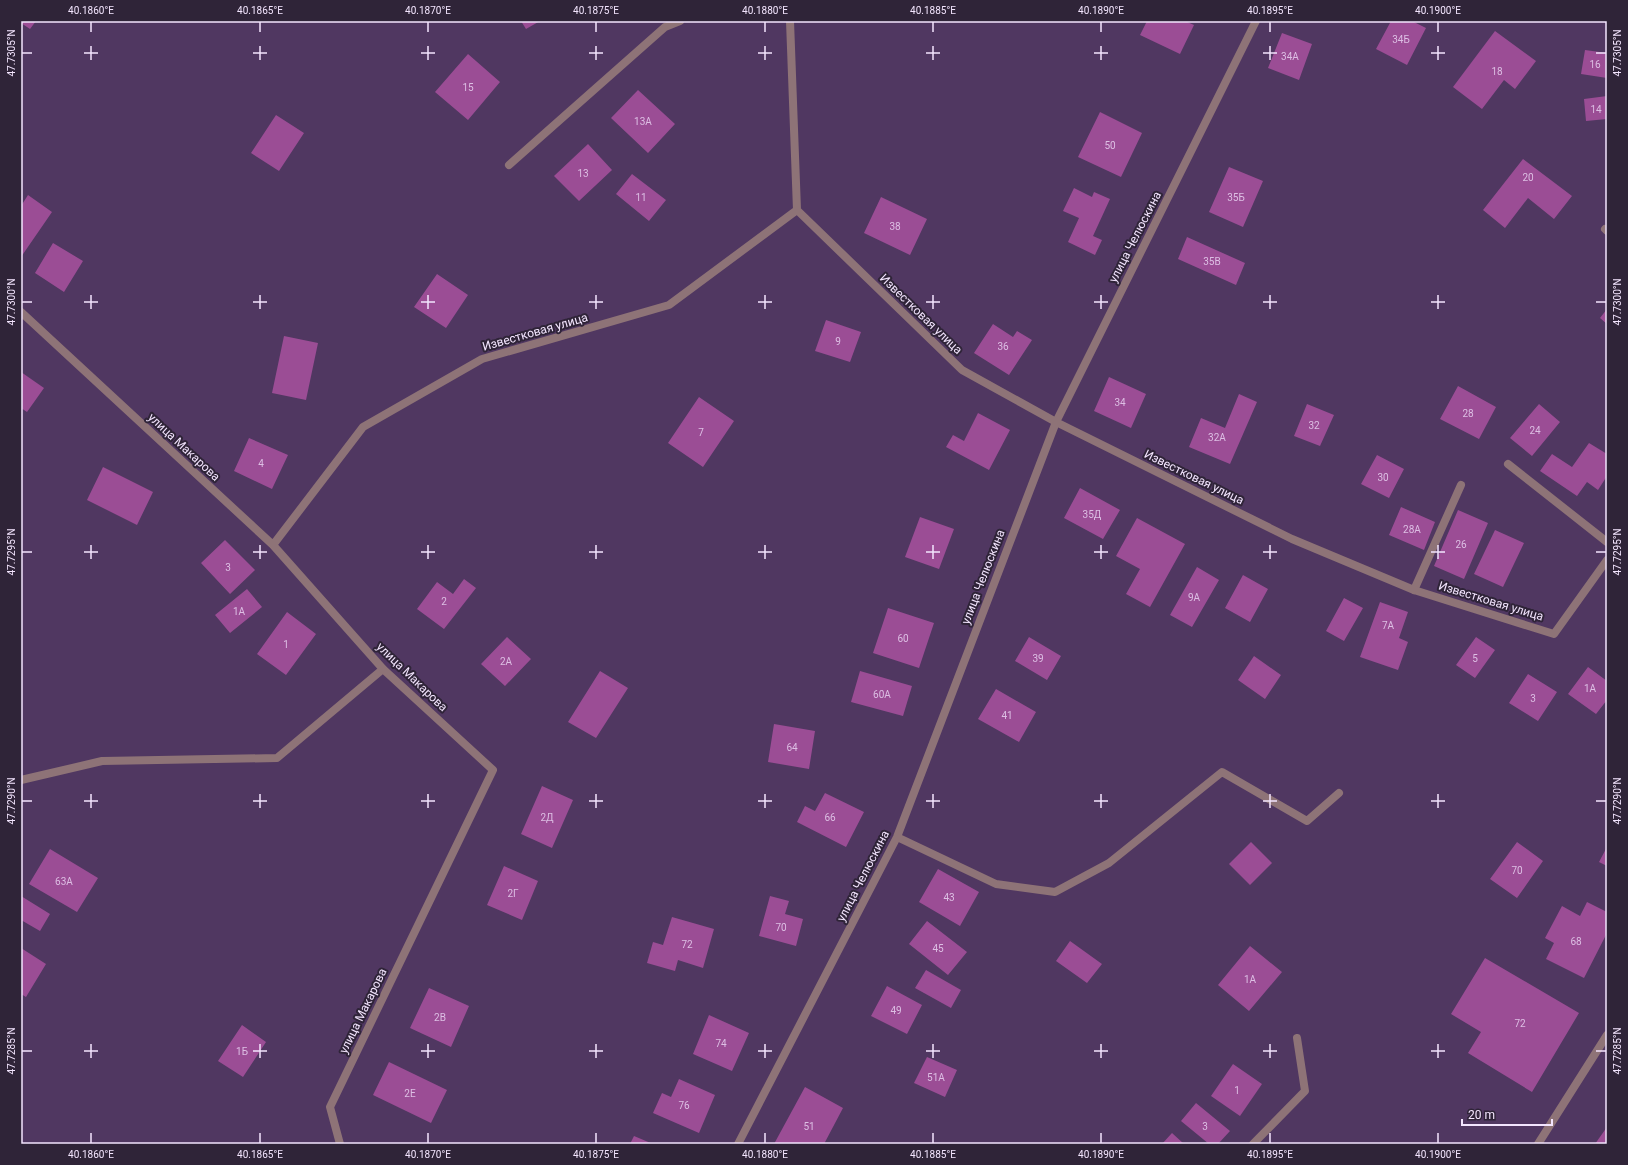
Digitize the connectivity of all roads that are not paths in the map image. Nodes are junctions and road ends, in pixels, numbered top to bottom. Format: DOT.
graph roads {
  1 [pos="680,21"];
  2 [pos="790,21"];
  3 [pos="1256,21"];
  4 [pos="509,165"];
  5 [pos="797,210"];
  6 [pos="21,312"];
  7 [pos="1056,422"];
  8 [pos="1508,464"];
  9 [pos="1461,485"];
  10 [pos="1607,542"];
  11 [pos="273,545"];
  12 [pos="1607,560"];
  13 [pos="1414,590"];
  14 [pos="383,669"];
  15 [pos="21,780"];
  16 [pos="1339,793"];
  17 [pos="897,837"];
  18 [pos="1607,1035"];
  19 [pos="1297,1038"];
  20 [pos="340,1144"];
  21 [pos="738,1144"];
  22 [pos="1253,1144"];
  23 [pos="1538,1144"];
  1 -- 4 [label="street"];
  2 -- 5 [label="street"];
  3 -- 7 [label="street, улица Челюскина"];
  5 -- 7 [label="street, Известковая улица"];
  5 -- 11 [label="street, Известковая улица"];
  6 -- 11 [label="street, улица Макарова"];
  7 -- 13 [label="street, Известковая улица"];
  7 -- 17 [label="street, улица Челюскина"];
  8 -- 10 [label="street"];
  9 -- 13 [label="street"];
  11 -- 14 [label="street, улица Макарова"];
  12 -- 13 [label="street, Известковая улица"];
  14 -- 15 [label="street"];
  14 -- 20 [label="street, улица Макарова"];
  16 -- 17 [label="street"];
  17 -- 21 [label="street, улица Челюскина"];
  18 -- 23 [label="street"];
  19 -- 22 [label="street"];
}
